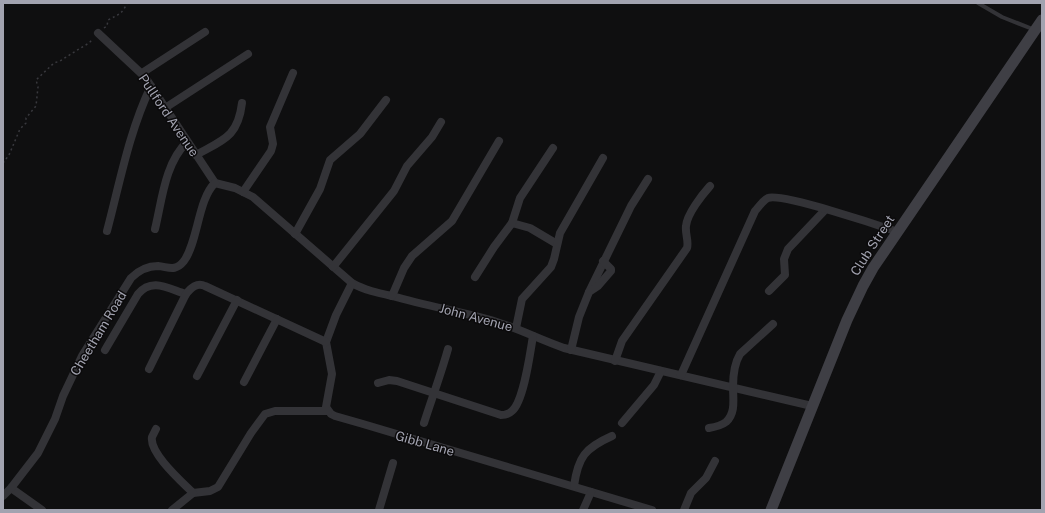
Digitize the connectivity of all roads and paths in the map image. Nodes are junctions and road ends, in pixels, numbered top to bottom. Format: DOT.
graph roads {
  1 [pos="127,3"];
  2 [pos="978,3"];
  3 [pos="1042,20"];
  4 [pos="1035,30"];
  5 [pos="204,32"];
  6 [pos="98,33"];
  7 [pos="248,54"];
  8 [pos="142,73"];
  9 [pos="292,73"];
  10 [pos="151,86"];
  11 [pos="386,100"];
  12 [pos="242,103"];
  13 [pos="165,108"];
  14 [pos="441,122"];
  15 [pos="499,141"];
  16 [pos="187,142"];
  17 [pos="553,148"];
  18 [pos="196,155"];
  19 [pos="603,158"];
  20 [pos="3,163"];
  21 [pos="648,178"];
  22 [pos="215,183"];
  23 [pos="710,186"];
  24 [pos="243,192"];
  25 [pos="825,210"];
  26 [pos="512,223"];
  27 [pos="155,229"];
  28 [pos="107,231"];
  29 [pos="898,232"];
  30 [pos="295,234"];
  31 [pos="557,244"];
  32 [pos="603,261"];
  33 [pos="333,267"];
  34 [pos="475,277"];
  35 [pos="352,283"];
  36 [pos="769,291"];
  37 [pos="589,292"];
  38 [pos="186,294"];
  39 [pos="392,296"];
  40 [pos="237,300"];
  41 [pos="277,319"];
  42 [pos="773,324"];
  43 [pos="516,328"];
  44 [pos="533,336"];
  45 [pos="326,342"];
  46 [pos="448,349"];
  47 [pos="105,350"];
  48 [pos="571,350"];
  49 [pos="615,361"];
  50 [pos="149,369"];
  51 [pos="661,371"];
  52 [pos="681,375"];
  53 [pos="197,376"];
  54 [pos="244,382"];
  55 [pos="378,383"];
  56 [pos="733,387"];
  57 [pos="433,393"];
  58 [pos="812,406"];
  59 [pos="328,411"];
  60 [pos="424,422"];
  61 [pos="622,423"];
  62 [pos="709,428"];
  63 [pos="156,429"];
  64 [pos="612,436"];
  65 [pos="715,461"];
  66 [pos="393,463"];
  67 [pos="574,486"];
  68 [pos="11,488"];
  69 [pos="591,492"];
  70 [pos="193,493"];
  71 [pos="3,496"];
  72 [pos="42,510"];
  73 [pos="172,510"];
  74 [pos="379,510"];
  75 [pos="583,510"];
  76 [pos="652,510"];
  77 [pos="684,510"];
  78 [pos="771,510"];
  1 -- 6 [label="path"];
  2 -- 4 [label="lane"];
  3 -- 4 [label="main road, Club Street"];
  4 -- 29 [label="main road, Club Street"];
  5 -- 8 [label="street"];
  6 -- 8 [label="street, Pullford Avenue"];
  6 -- 20 [label="path"];
  7 -- 13 [label="street"];
  8 -- 10 [label="street, Pullford Avenue"];
  9 -- 24 [label="street"];
  10 -- 13 [label="street, Pullford Avenue"];
  10 -- 28 [label="street"];
  11 -- 30 [label="street"];
  12 -- 18 [label="street"];
  13 -- 16 [label="street, Pullford Avenue"];
  14 -- 33 [label="street"];
  15 -- 39 [label="street"];
  16 -- 18 [label="street, Pullford Avenue"];
  16 -- 27 [label="street"];
  17 -- 26 [label="street"];
  18 -- 22 [label="street, Pullford Avenue"];
  19 -- 31 [label="street"];
  21 -- 32 [label="street"];
  22 -- 24 [label="street, John Avenue"];
  22 -- 68 [label="street, Cheetham Road"];
  23 -- 49 [label="street"];
  24 -- 30 [label="street, John Avenue"];
  25 -- 29 [label="street"];
  25 -- 36 [label="street"];
  25 -- 52 [label="street"];
  26 -- 31 [label="street"];
  26 -- 34 [label="street"];
  29 -- 58 [label="main road, Club Street"];
  30 -- 33 [label="street, John Avenue"];
  31 -- 43 [label="street"];
  32 -- 37 [label="street"];
  32 -- 37 [label="street"];
  33 -- 35 [label="street, John Avenue"];
  35 -- 39 [label="street, John Avenue"];
  35 -- 45 [label="street"];
  37 -- 48 [label="street"];
  38 -- 40 [label="street"];
  38 -- 47 [label="street"];
  38 -- 50 [label="street"];
  39 -- 43 [label="street, John Avenue"];
  40 -- 41 [label="street"];
  40 -- 53 [label="street"];
  41 -- 45 [label="street"];
  41 -- 54 [label="street"];
  42 -- 56 [label="street"];
  43 -- 44 [label="street, John Avenue"];
  44 -- 48 [label="street, John Avenue"];
  44 -- 57 [label="street"];
  45 -- 59 [label="street"];
  46 -- 57 [label="street"];
  48 -- 49 [label="street, John Avenue"];
  49 -- 51 [label="street, John Avenue"];
  51 -- 52 [label="street, John Avenue"];
  51 -- 61 [label="street"];
  52 -- 56 [label="street, John Avenue"];
  55 -- 57 [label="street"];
  56 -- 58 [label="street, John Avenue"];
  56 -- 62 [label="street"];
  57 -- 60 [label="street"];
  58 -- 78 [label="main road, Club Street"];
  59 -- 67 [label="street, Gibb Lane"];
  59 -- 70 [label="street"];
  63 -- 70 [label="street"];
  64 -- 67 [label="street"];
  65 -- 77 [label="street"];
  66 -- 74 [label="street"];
  67 -- 69 [label="street, Gibb Lane"];
  68 -- 71 [label="street, Cheetham Road"];
  68 -- 72 [label="street"];
  69 -- 75 [label="street"];
  69 -- 76 [label="street, Gibb Lane"];
  70 -- 73 [label="street"];
}
